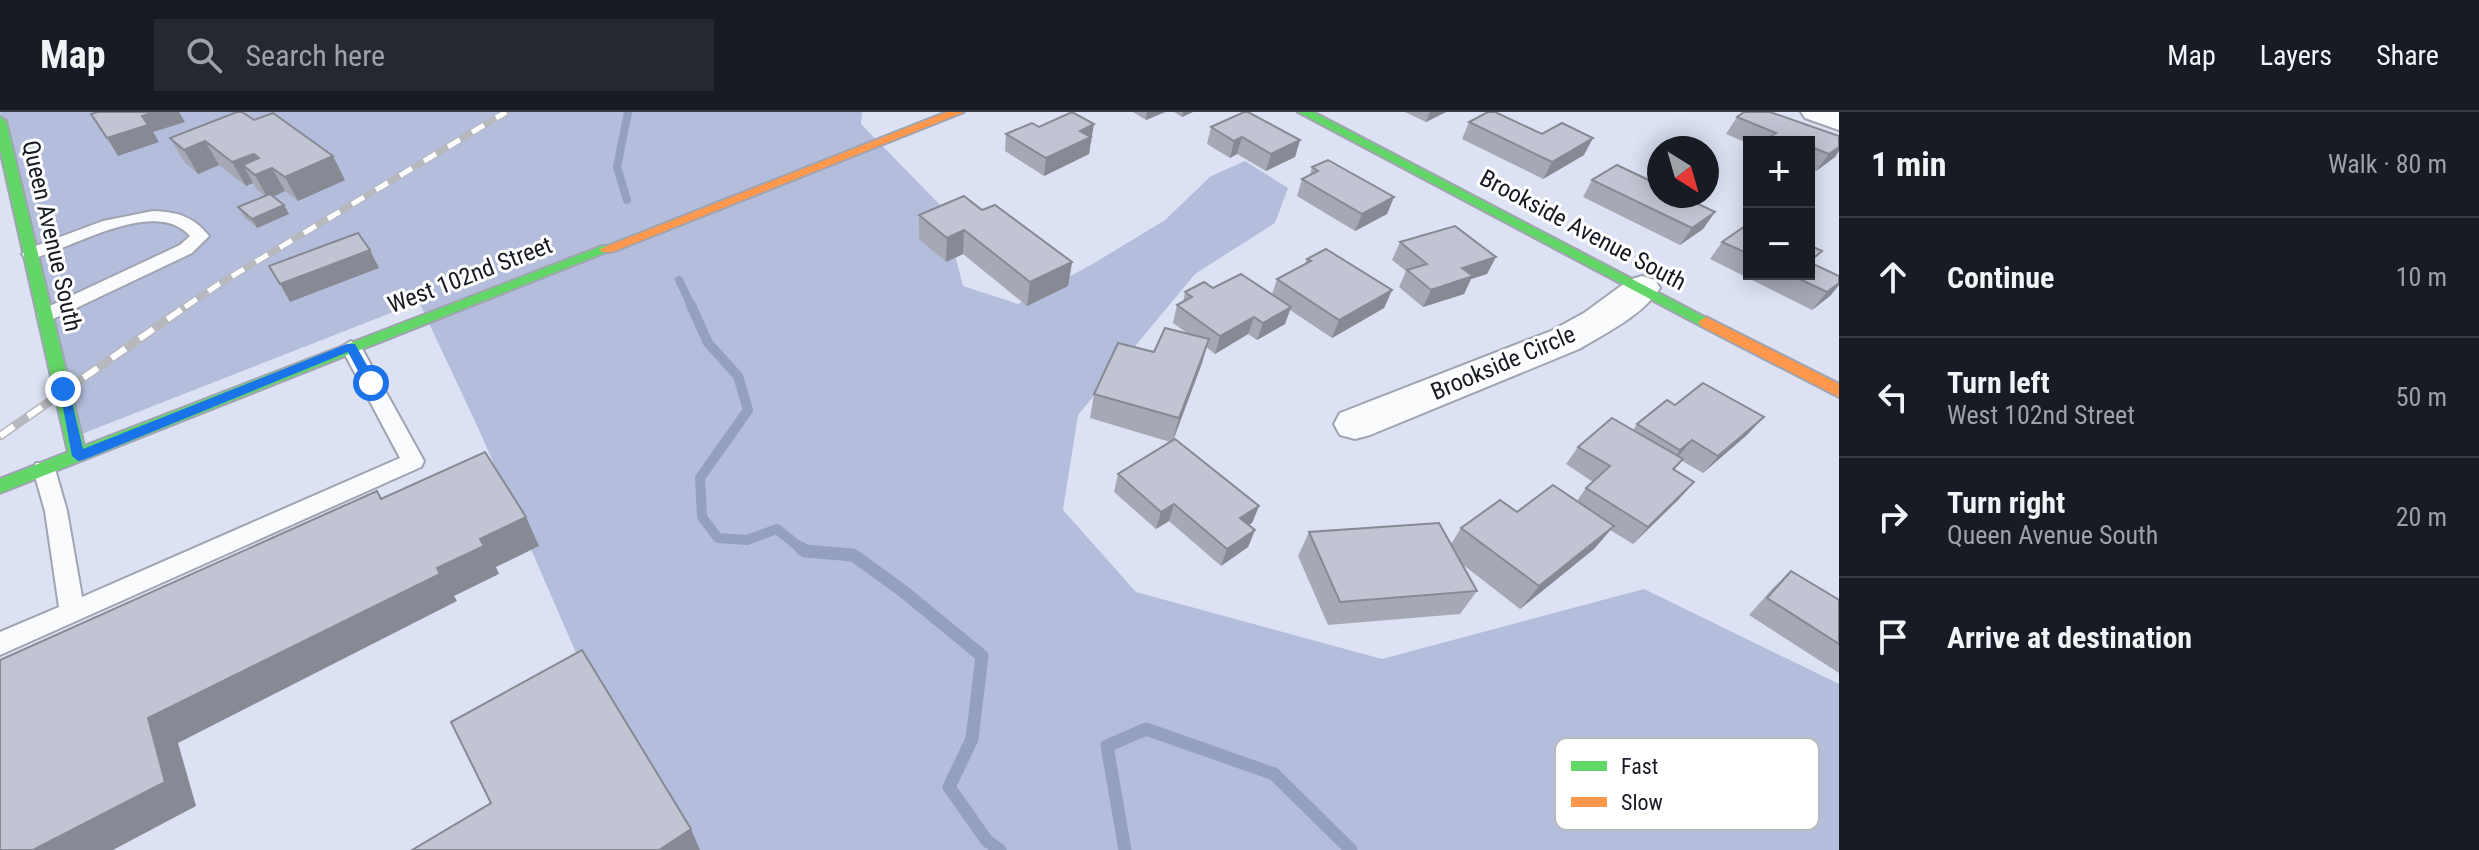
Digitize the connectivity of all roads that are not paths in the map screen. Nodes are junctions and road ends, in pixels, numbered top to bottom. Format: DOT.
graph roads {
  1 [pos="958,112"];
  2 [pos="1304,112"];
  3 [pos="1816,112"];
  4 [pos="0,121"];
  5 [pos="1839,121"];
  6 [pos="31,254"];
  7 [pos="1642,288"];
  8 [pos="46,315"];
  9 [pos="351,347"];
  10 [pos="1839,391"];
  11 [pos="1355,424"];
  12 [pos="78,456"];
  13 [pos="44,469"];
  14 [pos="0,486"];
  15 [pos="72,613"];
  16 [pos="0,644"];
  1 -- 9 [label="street, West 102nd Street"];
  2 -- 7 [label="street, Brookside Avenue South"];
  3 -- 5 [label="street"];
  4 -- 6 [label="street, Queen Avenue South"];
  6 -- 8 [label="street, Queen Avenue South"];
  6 -- 8 [label="lane"];
  7 -- 10 [label="street, Brookside Avenue South"];
  7 -- 11 [label="street, Brookside Circle"];
  8 -- 12 [label="street, Queen Avenue South"];
  9 -- 12 [label="street, West 102nd Street"];
  9 -- 15 [label="lane"];
  12 -- 13 [label="street, West 102nd Street"];
  13 -- 14 [label="street, West 102nd Street"];
  13 -- 15 [label="lane"];
  15 -- 16 [label="lane"];
}
